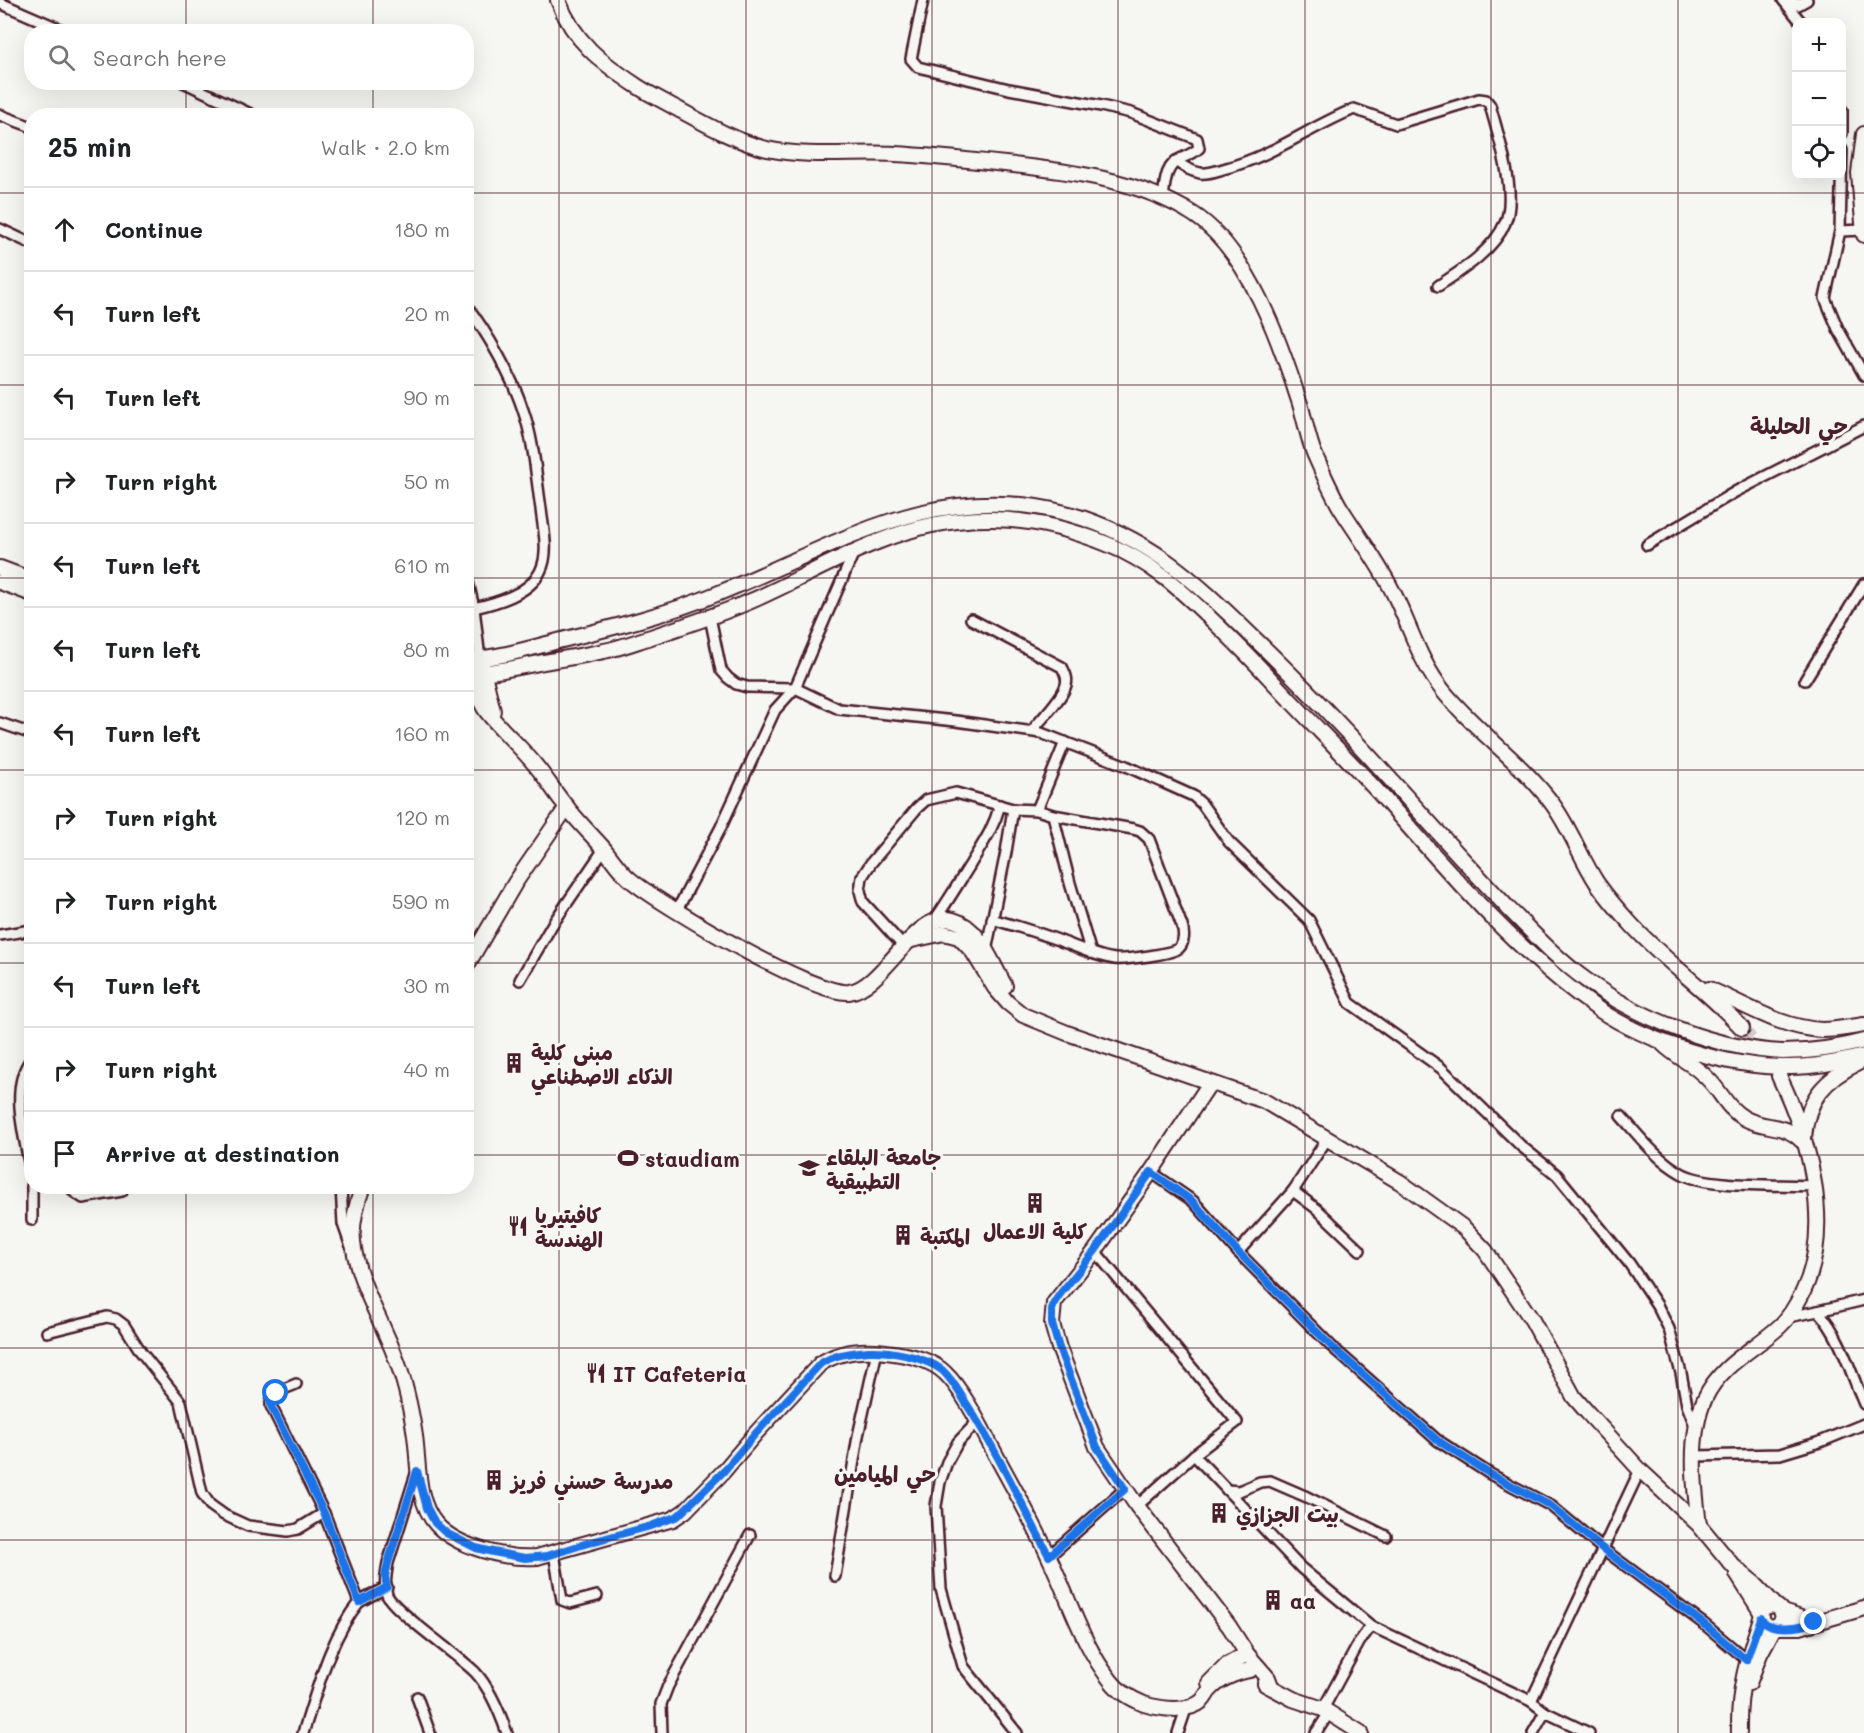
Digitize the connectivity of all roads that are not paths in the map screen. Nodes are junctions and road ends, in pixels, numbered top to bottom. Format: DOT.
graph roads {
  1 [pos="558,0"];
  2 [pos="923,0"];
  3 [pos="1783,0"];
  4 [pos="1789,0"];
  5 [pos="1807,0"];
  6 [pos="0,3"];
  7 [pos="1798,18"];
  8 [pos="49,24"];
  9 [pos="200,90"];
  10 [pos="238,108"];
  11 [pos="0,115"];
  12 [pos="24,124"];
  13 [pos="1864,134"];
  14 [pos="1176,161"];
  15 [pos="1841,180"];
  16 [pos="1163,199"];
  17 [pos="0,229"];
  18 [pos="1840,231"];
  19 [pos="1864,233"];
  20 [pos="24,240"];
  21 [pos="1438,285"];
  22 [pos="474,318"];
  23 [pos="1864,375"];
  24 [pos="1864,426"];
  25 [pos="1647,545"];
  26 [pos="854,552"];
  27 [pos="0,568"];
  28 [pos="24,577"];
  29 [pos="0,582"];
  30 [pos="1864,584"];
  31 [pos="24,591"];
  32 [pos="474,608"];
  33 [pos="710,618"];
  34 [pos="971,619"];
  35 [pos="474,666"];
  36 [pos="474,666"];
  37 [pos="517,667"];
  38 [pos="474,671"];
  39 [pos="1805,680"];
  40 [pos="795,688"];
  41 [pos="474,701"];
  42 [pos="489,708"];
  43 [pos="0,723"];
  44 [pos="24,731"];
  45 [pos="1032,731"];
  46 [pos="1065,742"];
  47 [pos="1372,759"];
  48 [pos="1360,771"];
  49 [pos="1000,805"];
  50 [pos="567,807"];
  51 [pos="1012,809"];
  52 [pos="1037,810"];
  53 [pos="1053,815"];
  54 [pos="604,849"];
  55 [pos="676,912"];
  56 [pos="992,919"];
  57 [pos="934,921"];
  58 [pos="24,931"];
  59 [pos="0,934"];
  60 [pos="908,944"];
  61 [pos="986,952"];
  62 [pos="1091,953"];
  63 [pos="474,954"];
  64 [pos="520,980"];
  65 [pos="1693,983"];
  66 [pos="1034,1019"];
  67 [pos="1864,1025"];
  68 [pos="1742,1028"];
  69 [pos="1659,1041"];
  70 [pos="1864,1041"];
  71 [pos="1864,1056"];
  72 [pos="1721,1059"];
  73 [pos="1864,1060"];
  74 [pos="24,1071"];
  75 [pos="1779,1076"];
  76 [pos="1210,1083"];
  77 [pos="1713,1084"];
  78 [pos="1798,1115"];
  79 [pos="1621,1116"];
  80 [pos="1779,1126"];
  81 [pos="24,1133"];
  82 [pos="1328,1139"];
  83 [pos="1804,1143"];
  84 [pos="1151,1172"];
  85 [pos="1814,1186"];
  86 [pos="1293,1191"];
  87 [pos="32,1194"];
  88 [pos="77,1194"];
  89 [pos="105,1194"];
  90 [pos="341,1194"];
  91 [pos="361,1194"];
  92 [pos="32,1220"];
  93 [pos="353,1248"];
  94 [pos="1360,1250"];
  95 [pos="1095,1251"];
  96 [pos="1238,1252"];
  97 [pos="1864,1300"];
  98 [pos="1818,1311"];
  99 [pos="1788,1317"];
  100 [pos="47,1332"];
  101 [pos="877,1351"];
  102 [pos="296,1384"];
  103 [pos="1864,1404"];
  104 [pos="978,1421"];
  105 [pos="1864,1424"];
  106 [pos="1696,1429"];
  107 [pos="1194,1455"];
  108 [pos="1695,1456"];
  109 [pos="1640,1470"];
  110 [pos="417,1471"];
  111 [pos="1125,1489"];
  112 [pos="1225,1489"];
  113 [pos="1137,1506"];
  114 [pos="324,1513"];
  115 [pos="1699,1525"];
  116 [pos="750,1535"];
  117 [pos="1386,1536"];
  118 [pos="1603,1549"];
  119 [pos="554,1553"];
  120 [pos="1049,1556"];
  121 [pos="1733,1566"];
  122 [pos="835,1576"];
  123 [pos="387,1587"];
  124 [pos="597,1596"];
  125 [pos="359,1602"];
  126 [pos="1778,1608"];
  127 [pos="1864,1608"];
  128 [pos="1761,1615"];
  129 [pos="1814,1622"];
  130 [pos="1371,1626"];
  131 [pos="1776,1626"];
  132 [pos="1244,1656"];
  133 [pos="1746,1660"];
  134 [pos="1250,1670"];
  135 [pos="1271,1686"];
  136 [pos="417,1697"];
  137 [pos="1531,1701"];
  138 [pos="1191,1705"];
  139 [pos="1742,1705"];
  140 [pos="1326,1711"];
  141 [pos="1545,1712"];
  142 [pos="303,1733"];
  143 [pos="430,1733"];
  144 [pos="507,1733"];
  145 [pos="662,1733"];
  146 [pos="1017,1733"];
  147 [pos="1178,1733"];
  148 [pos="1316,1733"];
  149 [pos="1361,1733"];
  150 [pos="1533,1733"];
  151 [pos="1589,1733"];
  152 [pos="1739,1733"];
  153 [pos="1745,1733"];
  1 -- 16 [label="street"];
  2 -- 14 [label="street"];
  3 -- 7 [label="street"];
  4 -- 5 [label="street"];
  6 -- 8 [label="street"];
  9 -- 10 [label="street"];
  11 -- 12 [label="street"];
  13 -- 19 [label="street"];
  14 -- 16 [label="street"];
  14 -- 21 [label="street"];
  15 -- 18 [label="street"];
  16 -- 65 [label="street"];
  17 -- 20 [label="street"];
  18 -- 19 [label="street"];
  18 -- 23 [label="street"];
  22 -- 32 [label="street"];
  24 -- 25 [label="street"];
  26 -- 33 [label="street"];
  26 -- 40 [label="street"];
  26 -- 48 [label="street"];
  27 -- 28 [label="street"];
  29 -- 31 [label="street"];
  30 -- 39 [label="street"];
  33 -- 37 [label="street"];
  33 -- 40 [label="street"];
  34 -- 45 [label="street"];
  35 -- 37 [label="street"];
  36 -- 47 [label="street"];
  37 -- 42 [label="street"];
  38 -- 42 [label="street"];
  40 -- 45 [label="street"];
  40 -- 55 [label="street"];
  41 -- 42 [label="street"];
  42 -- 50 [label="street"];
  43 -- 44 [label="street"];
  45 -- 46 [label="street"];
  46 -- 52 [label="street"];
  46 -- 106 [label="street"];
  47 -- 48 [label="street"];
  47 -- 70 [label="street"];
  48 -- 69 [label="street"];
  49 -- 51 [label="street"];
  49 -- 57 [label="street"];
  49 -- 60 [label="street"];
  50 -- 54 [label="street"];
  50 -- 63 [label="street"];
  51 -- 52 [label="street"];
  51 -- 56 [label="street"];
  52 -- 53 [label="street"];
  53 -- 62 [label="street"];
  53 -- 62 [label="street"];
  54 -- 55 [label="street"];
  54 -- 64 [label="street"];
  55 -- 60 [label="street"];
  56 -- 61 [label="street"];
  56 -- 62 [label="street"];
  57 -- 60 [label="street"];
  57 -- 61 [label="street"];
  58 -- 59 [label="street"];
  60 -- 66 [label="street"];
  61 -- 66 [label="street"];
  65 -- 67 [label="street"];
  65 -- 68 [label="street"];
  66 -- 76 [label="street"];
  69 -- 72 [label="street"];
  69 -- 77 [label="street"];
  71 -- 72 [label="street"];
  72 -- 77 [label="street"];
  73 -- 78 [label="street"];
  74 -- 81 [label="street"];
  75 -- 78 [label="street"];
  76 -- 82 [label="street"];
  76 -- 84 [label="street"];
  77 -- 80 [label="street"];
  78 -- 80 [label="street"];
  78 -- 83 [label="street"];
  79 -- 85 [label="street"];
  80 -- 83 [label="street"];
  82 -- 86 [label="street"];
  82 -- 109 [label="street"];
  83 -- 85 [label="street"];
  84 -- 95 [label="street"];
  84 -- 96 [label="street"];
  85 -- 99 [label="street"];
  86 -- 94 [label="street"];
  86 -- 96 [label="street"];
  87 -- 92 [label="street"];
  88 -- 89 [label="street"];
  90 -- 93 [label="street"];
  91 -- 93 [label="street"];
  93 -- 110 [label="street"];
  95 -- 107 [label="street"];
  95 -- 111 [label="street"];
  96 -- 118 [label="street"];
  97 -- 98 [label="street"];
  98 -- 99 [label="street"];
  98 -- 103 [label="street"];
  99 -- 106 [label="street"];
  100 -- 114 [label="street"];
  101 -- 104 [label="street"];
  101 -- 119 [label="street"];
  101 -- 122 [label="street"];
  102 -- 114 [label="street"];
  104 -- 120 [label="street"];
  104 -- 146 [label="street"];
  105 -- 108 [label="street"];
  106 -- 108 [label="street"];
  107 -- 112 [label="street"];
  107 -- 113 [label="street"];
  108 -- 115 [label="street"];
  109 -- 115 [label="street"];
  109 -- 118 [label="street"];
  110 -- 119 [label="street"];
  110 -- 123 [label="street"];
  111 -- 113 [label="street"];
  111 -- 120 [label="street"];
  112 -- 117 [label="street"];
  112 -- 130 [label="street"];
  113 -- 132 [label="street"];
  114 -- 125 [label="street"];
  115 -- 121 [label="street"];
  116 -- 145 [label="street"];
  118 -- 133 [label="street"];
  118 -- 137 [label="street"];
  119 -- 124 [label="street"];
  120 -- 138 [label="street"];
  121 -- 126 [label="street"];
  121 -- 128 [label="street"];
  123 -- 125 [label="street"];
  123 -- 144 [label="street"];
  125 -- 142 [label="street"];
  126 -- 128 [label="street"];
  126 -- 129 [label="street"];
  126 -- 131 [label="street"];
  127 -- 129 [label="street"];
  128 -- 131 [label="street"];
  128 -- 133 [label="street"];
  129 -- 131 [label="street"];
  130 -- 137 [label="street"];
  130 -- 140 [label="street"];
  131 -- 139 [label="street"];
  132 -- 134 [label="street"];
  132 -- 135 [label="street"];
  132 -- 138 [label="street"];
  133 -- 139 [label="street"];
  134 -- 135 [label="street"];
  134 -- 138 [label="street"];
  135 -- 140 [label="street"];
  136 -- 143 [label="street"];
  137 -- 141 [label="street"];
  138 -- 147 [label="street"];
  139 -- 152 [label="street"];
  139 -- 153 [label="street"];
  140 -- 148 [label="street"];
  140 -- 149 [label="street"];
  141 -- 150 [label="street"];
  141 -- 151 [label="street"];
}
